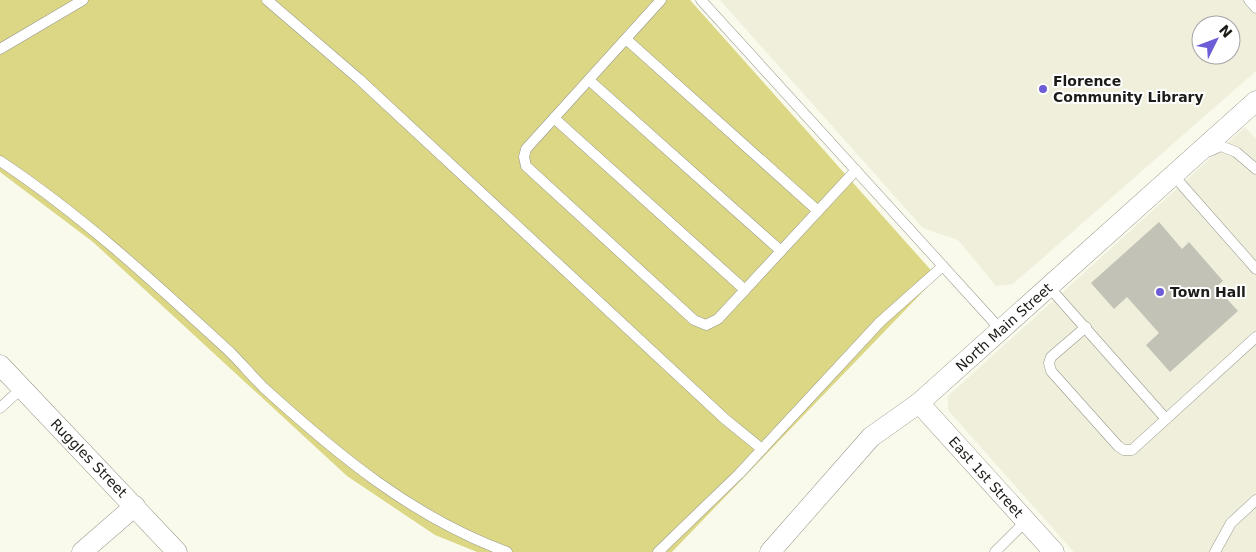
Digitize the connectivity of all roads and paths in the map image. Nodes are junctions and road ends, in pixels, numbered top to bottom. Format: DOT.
graph roads {
  1 [pos="83,0"];
  2 [pos="267,0"];
  3 [pos="661,0"];
  4 [pos="701,0"];
  5 [pos="1249,0"];
  6 [pos="1256,8"];
  7 [pos="626,39"];
  8 [pos="0,49"];
  9 [pos="589,80"];
  10 [pos="1256,101"];
  11 [pos="554,118"];
  12 [pos="1195,158"];
  13 [pos="0,161"];
  14 [pos="1256,169"];
  15 [pos="856,170"];
  16 [pos="1174,176"];
  17 [pos="818,211"];
  18 [pos="781,251"];
  19 [pos="943,266"];
  20 [pos="1256,269"];
  21 [pos="1049,287"];
  22 [pos="745,290"];
  23 [pos="1086,327"];
  24 [pos="1001,330"];
  25 [pos="1256,337"];
  26 [pos="0,364"];
  27 [pos="22,388"];
  28 [pos="918,403"];
  29 [pos="0,408"];
  30 [pos="1166,419"];
  31 [pos="762,449"];
  32 [pos="1256,500"];
  33 [pos="135,506"];
  34 [pos="1026,521"];
  35 [pos="82,552"];
  36 [pos="177,552"];
  37 [pos="507,552"];
  38 [pos="658,552"];
  39 [pos="770,552"];
  40 [pos="995,552"];
  41 [pos="1054,552"];
  42 [pos="1215,552"];
  1 -- 8 [label="lane"];
  2 -- 31 [label="lane"];
  3 -- 7 [label="lane"];
  4 -- 15 [label="lane"];
  5 -- 6 [label="lane"];
  7 -- 9 [label="lane"];
  7 -- 17 [label="lane"];
  9 -- 11 [label="lane"];
  9 -- 18 [label="lane"];
  10 -- 12 [label="street"];
  11 -- 22 [label="lane"];
  11 -- 22 [label="lane"];
  12 -- 14 [label="lane, North Main Street"];
  12 -- 16 [label="street, North Main Street"];
  13 -- 37 [label="lane"];
  15 -- 17 [label="lane"];
  15 -- 19 [label="lane"];
  16 -- 20 [label="lane"];
  16 -- 21 [label="street, North Main Street"];
  17 -- 18 [label="lane"];
  18 -- 22 [label="lane"];
  19 -- 24 [label="lane"];
  19 -- 31 [label="lane"];
  21 -- 23 [label="lane"];
  21 -- 24 [label="street, North Main Street"];
  23 -- 30 [label="lane"];
  23 -- 30 [label="lane"];
  24 -- 28 [label="street, North Main Street"];
  25 -- 30 [label="lane"];
  26 -- 27 [label="street, Ruggles Street"];
  27 -- 29 [label="lane"];
  27 -- 33 [label="street, Ruggles Street"];
  28 -- 34 [label="street, East 1st Street"];
  28 -- 39 [label="street, North Main Street"];
  31 -- 38 [label="lane"];
  32 -- 42 [label="lane"];
  33 -- 35 [label="street"];
  33 -- 36 [label="street, Ruggles Street"];
  34 -- 40 [label="lane"];
  34 -- 41 [label="street, East 1st Street"];
}
